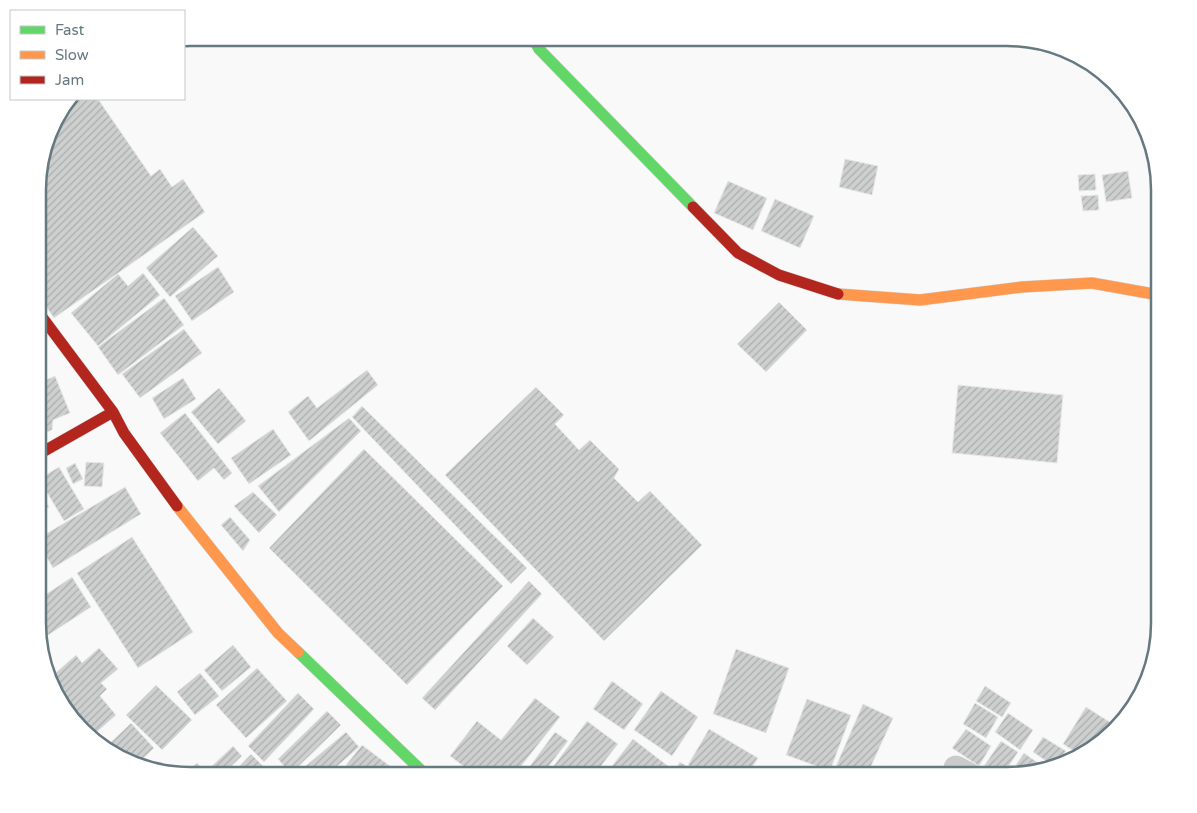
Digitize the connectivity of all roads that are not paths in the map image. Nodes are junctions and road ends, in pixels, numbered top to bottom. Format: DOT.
graph roads {
  1 [pos="537,46"];
  2 [pos="1150,293"];
  3 [pos="46,322"];
  4 [pos="114,412"];
  5 [pos="46,450"];
  6 [pos="417,767"];
  1 -- 2 [label="street"];
  3 -- 4 [label="street"];
  4 -- 5 [label="street"];
  4 -- 6 [label="street"];
}
